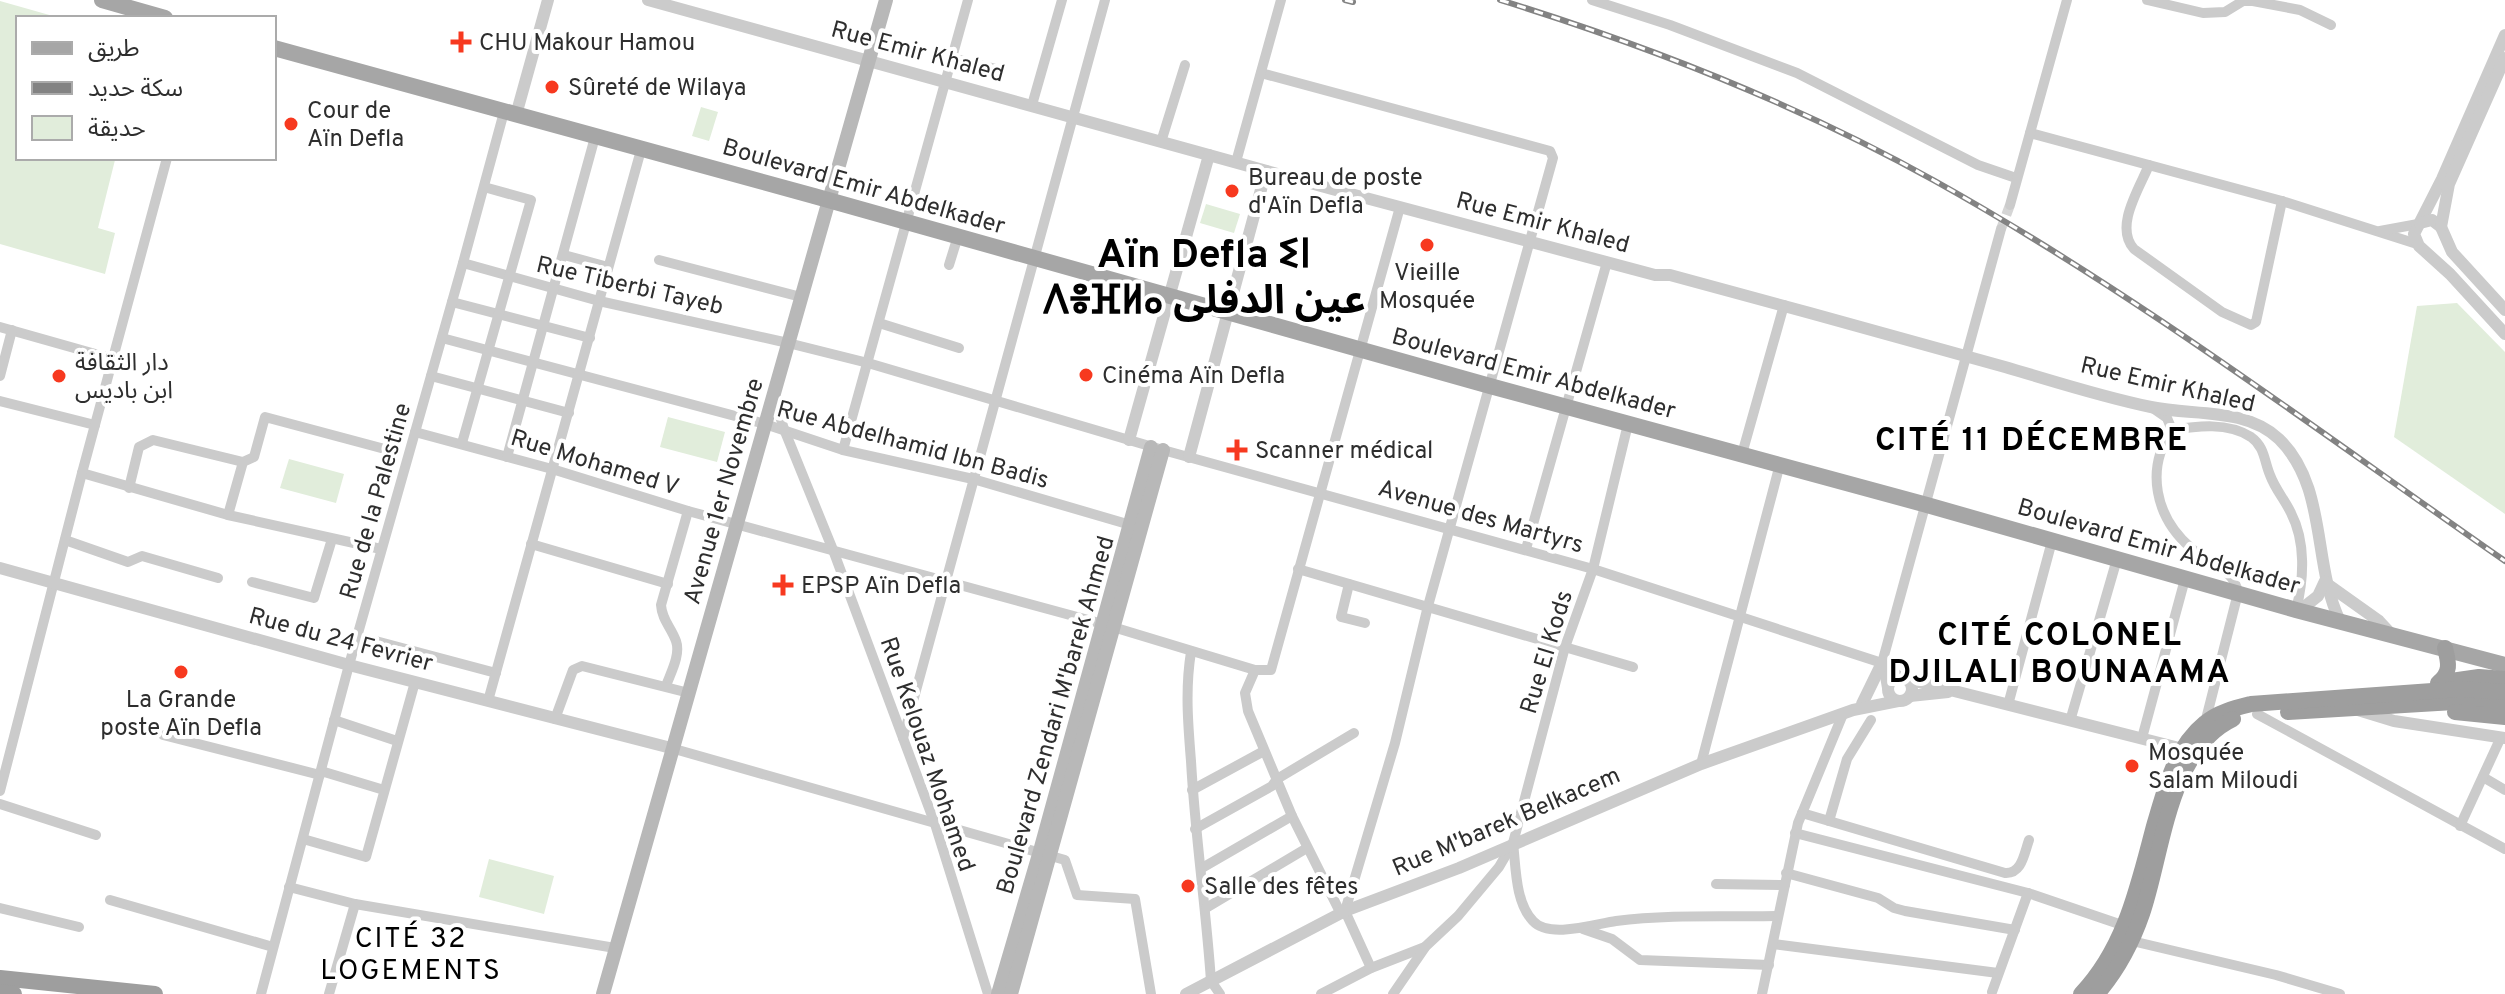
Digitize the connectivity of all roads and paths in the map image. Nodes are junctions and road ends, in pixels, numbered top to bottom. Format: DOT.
graph roads {
  1 [pos="102,0"];
  2 [pos="548,0"];
  3 [pos="648,0"];
  4 [pos="886,0"];
  5 [pos="968,0"];
  6 [pos="1062,0"];
  7 [pos="1105,0"];
  8 [pos="1281,0"];
  9 [pos="1592,0"];
  10 [pos="2067,0"];
  11 [pos="2147,0"];
  12 [pos="158,16"];
  13 [pos="2331,25"];
  14 [pos="2505,35"];
  15 [pos="276,49"];
  16 [pos="952,58"];
  17 [pos="2505,58"];
  18 [pos="870,61"];
  19 [pos="1185,65"];
  20 [pos="996,69"];
  21 [pos="1261,73"];
  22 [pos="945,81"];
  23 [pos="1032,105"];
  24 [pos="510,113"];
  25 [pos="1073,116"];
  26 [pos="2030,133"];
  27 [pos="595,137"];
  28 [pos="1161,142"];
  29 [pos="641,150"];
  30 [pos="1209,155"];
  31 [pos="166,160"];
  32 [pos="1236,162"];
  33 [pos="2149,165"];
  34 [pos="1266,171"];
  35 [pos="2016,178"];
  36 [pos="484,187"];
  37 [pos="827,200"];
  38 [pos="2282,201"];
  39 [pos="2010,205"];
  40 [pos="1400,207"];
  41 [pos="906,222"];
  42 [pos="2419,224"];
  43 [pos="2001,229"];
  44 [pos="2378,231"];
  45 [pos="2442,231"];
  46 [pos="958,236"];
  47 [pos="1528,241"];
  48 [pos="2420,246"];
  49 [pos="564,255"];
  50 [pos="659,260"];
  51 [pos="1035,260"];
  52 [pos="1607,262"];
  53 [pos="463,263"];
  54 [pos="949,265"];
  55 [pos="608,267"];
  56 [pos="510,277"];
  57 [pos="553,289"];
  58 [pos="1169,296"];
  59 [pos="801,297"];
  60 [pos="599,301"];
  61 [pos="452,302"];
  62 [pos="1784,305"];
  63 [pos="2505,310"];
  64 [pos="1226,312"];
  65 [pos="499,314"];
  66 [pos="879,323"];
  67 [pos="542,326"];
  68 [pos="0,327"];
  69 [pos="12,330"];
  70 [pos="2505,334"];
  71 [pos="442,338"];
  72 [pos="590,338"];
  73 [pos="788,343"];
  74 [pos="959,348"];
  75 [pos="1360,349"];
  76 [pos="488,351"];
  77 [pos="1966,357"];
  78 [pos="113,359"];
  79 [pos="533,362"];
  80 [pos="868,363"];
  81 [pos="579,375"];
  82 [pos="0,376"];
  83 [pos="431,376"];
  84 [pos="1490,386"];
  85 [pos="477,389"];
  86 [pos="773,395"];
  87 [pos="521,400"];
  88 [pos="0,401"];
  89 [pos="995,401"];
  90 [pos="1567,405"];
  91 [pos="2153,408"];
  92 [pos="569,413"];
  93 [pos="765,424"];
  94 [pos="1628,424"];
  95 [pos="95,425"];
  96 [pos="784,429"];
  97 [pos="2172,430"];
  98 [pos="415,432"];
  99 [pos="1129,440"];
  100 [pos="462,443"];
  101 [pos="381,448"];
  102 [pos="1157,449"];
  103 [pos="843,450"];
  104 [pos="1742,454"];
  105 [pos="507,457"];
  106 [pos="1189,457"];
  107 [pos="243,462"];
  108 [pos="1780,464"];
  109 [pos="552,469"];
  110 [pos="82,473"];
  111 [pos="973,479"];
  112 [pos="129,488"];
  113 [pos="1322,493"];
  114 [pos="1927,505"];
  115 [pos="688,511"];
  116 [pos="228,515"];
  117 [pos="737,525"];
  118 [pos="1136,527"];
  119 [pos="1450,528"];
  120 [pos="332,539"];
  121 [pos="65,540"];
  122 [pos="2052,541"];
  123 [pos="531,544"];
  124 [pos="381,549"];
  125 [pos="1526,549"];
  126 [pos="833,550"];
  127 [pos="2117,559"];
  128 [pos="0,568"];
  129 [pos="1298,569"];
  130 [pos="1593,569"];
  131 [pos="218,578"];
  132 [pos="2185,579"];
  133 [pos="945,581"];
  134 [pos="2325,581"];
  135 [pos="252,582"];
  136 [pos="55,583"];
  137 [pos="668,584"];
  138 [pos="1349,584"];
  139 [pos="2238,593"];
  140 [pos="1428,606"];
  141 [pos="2298,610"];
  142 [pos="1739,617"];
  143 [pos="2340,621"];
  144 [pos="1365,623"];
  145 [pos="1108,626"];
  146 [pos="357,636"];
  147 [pos="2393,636"];
  148 [pos="1565,647"];
  149 [pos="2445,648"];
  150 [pos="1191,652"];
  151 [pos="1882,663"];
  152 [pos="349,665"];
  153 [pos="2505,665"];
  154 [pos="1633,667"];
  155 [pos="1255,670"];
  156 [pos="496,673"];
  157 [pos="1903,678"];
  158 [pos="2505,679"];
  159 [pos="415,682"];
  160 [pos="2438,683"];
  161 [pos="666,686"];
  162 [pos="1888,690"];
  163 [pos="2505,692"];
  164 [pos="689,693"];
  165 [pos="1963,693"];
  166 [pos="2408,694"];
  167 [pos="1904,698"];
  168 [pos="488,701"];
  169 [pos="2008,705"];
  170 [pos="2505,705"];
  171 [pos="2393,708"];
  172 [pos="1853,709"];
  173 [pos="2355,709"];
  174 [pos="2257,714"];
  175 [pos="2505,717"];
  176 [pos="555,719"];
  177 [pos="334,720"];
  178 [pos="1871,720"];
  179 [pos="2070,721"];
  180 [pos="2205,723"];
  181 [pos="1354,733"];
  182 [pos="163,735"];
  183 [pos="903,738"];
  184 [pos="2142,738"];
  185 [pos="2503,738"];
  186 [pos="397,741"];
  187 [pos="671,748"];
  188 [pos="2183,749"];
  189 [pos="1264,751"];
  190 [pos="1701,764"];
  191 [pos="321,773"];
  192 [pos="2483,777"];
  193 [pos="1277,779"];
  194 [pos="384,790"];
  195 [pos="1192,790"];
  196 [pos="2505,790"];
  197 [pos="0,791"];
  198 [pos="0,804"];
  199 [pos="1802,813"];
  200 [pos="1292,816"];
  201 [pos="1829,821"];
  202 [pos="935,824"];
  203 [pos="2460,826"];
  204 [pos="1195,829"];
  205 [pos="1795,833"];
  206 [pos="96,835"];
  207 [pos="303,839"];
  208 [pos="2029,840"];
  209 [pos="1513,843"];
  210 [pos="1307,848"];
  211 [pos="2505,849"];
  212 [pos="1046,853"];
  213 [pos="1202,868"];
  214 [pos="1786,879"];
  215 [pos="1716,884"];
  216 [pos="289,887"];
  217 [pos="2028,893"];
  218 [pos="110,900"];
  219 [pos="355,904"];
  220 [pos="0,908"];
  221 [pos="1206,908"];
  222 [pos="1343,913"];
  223 [pos="1777,916"];
  224 [pos="79,927"];
  225 [pos="1581,929"];
  226 [pos="2015,930"];
  227 [pos="2128,934"];
  228 [pos="1773,944"];
  229 [pos="1426,946"];
  230 [pos="273,947"];
  231 [pos="615,948"];
  232 [pos="1769,965"];
  233 [pos="1371,968"];
  234 [pos="1998,973"];
  235 [pos="0,978"];
  236 [pos="1211,981"];
  237 [pos="0,992"];
  238 [pos="1992,992"];
  239 [pos="14,994"];
  240 [pos="155,994"];
  241 [pos="261,994"];
  242 [pos="329,994"];
  243 [pos="603,994"];
  244 [pos="988,994"];
  245 [pos="998,994"];
  246 [pos="1011,994"];
  247 [pos="1151,994"];
  248 [pos="1186,994"];
  249 [pos="1220,994"];
  250 [pos="1321,994"];
  251 [pos="1393,994"];
  252 [pos="1762,994"];
  253 [pos="2081,994"];
  254 [pos="2097,994"];
  255 [pos="2340,994"];
  1 -- 12 [label="main road"];
  2 -- 24 [label="street"];
  3 -- 18 [label="street, Rue Emir Khaled"];
  4 -- 18 [label="main road, Avenue 1er Novembre"];
  5 -- 16 [label="street"];
  6 -- 23 [label="street"];
  7 -- 25 [label="street"];
  8 -- 21 [label="street"];
  9 -- 35 [label="street"];
  10 -- 26 [label="street"];
  11 -- 13 [label="street"];
  14 -- 42 [label="street"];
  15 -- 24 [label="main road, Boulevard Emir Abdelkader"];
  16 -- 20 [label="street"];
  16 -- 22 [label="street"];
  17 -- 45 [label="street"];
  18 -- 22 [label="street, Rue Emir Khaled"];
  18 -- 37 [label="main road, Avenue 1er Novembre"];
  19 -- 28 [label="street"];
  21 -- 32 [label="street"];
  21 -- 47 [label="street"];
  22 -- 23 [label="street, Rue Emir Khaled"];
  22 -- 41 [label="street"];
  23 -- 25 [label="street, Rue Emir Khaled"];
  24 -- 27 [label="main road, Boulevard Emir Abdelkader"];
  24 -- 36 [label="street, Rue de la Palestine"];
  25 -- 28 [label="street, Rue Emir Khaled"];
  25 -- 51 [label="street"];
  26 -- 33 [label="street"];
  26 -- 35 [label="street"];
  27 -- 29 [label="main road, Boulevard Emir Abdelkader"];
  27 -- 49 [label="street"];
  28 -- 30 [label="street, Rue Emir Khaled"];
  29 -- 37 [label="main road, Boulevard Emir Abdelkader"];
  29 -- 55 [label="street"];
  30 -- 32 [label="street, Rue Emir Khaled"];
  30 -- 58 [label="street"];
  31 -- 78 [label="street"];
  32 -- 34 [label="street, Rue Emir Khaled"];
  33 -- 38 [label="street"];
  33 -- 38 [label="street"];
  34 -- 40 [label="street, Rue Emir Khaled"];
  34 -- 64 [label="street"];
  35 -- 39 [label="street"];
  36 -- 53 [label="street, Rue de la Palestine"];
  36 -- 56 [label="street"];
  37 -- 41 [label="main road, Boulevard Emir Abdelkader"];
  37 -- 59 [label="main road, Avenue 1er Novembre"];
  38 -- 44 [label="street"];
  40 -- 47 [label="street, Rue Emir Khaled"];
  40 -- 75 [label="street"];
  41 -- 46 [label="main road, Boulevard Emir Abdelkader"];
  41 -- 66 [label="street"];
  42 -- 44 [label="street"];
  42 -- 45 [label="street"];
  42 -- 48 [label="street"];
  43 -- 77 [label="street"];
  44 -- 48 [label="street"];
  45 -- 48 [label="street"];
  45 -- 63 [label="street"];
  46 -- 51 [label="main road, Boulevard Emir Abdelkader"];
  46 -- 54 [label="street"];
  47 -- 52 [label="street, Rue Emir Khaled"];
  47 -- 84 [label="street"];
  48 -- 70 [label="street"];
  49 -- 55 [label="street"];
  49 -- 57 [label="street"];
  50 -- 59 [label="street"];
  51 -- 58 [label="main road, Boulevard Emir Abdelkader"];
  51 -- 89 [label="street"];
  52 -- 62 [label="street, Rue Emir Khaled"];
  52 -- 90 [label="street"];
  53 -- 56 [label="street, Rue Tiberbi Tayeb"];
  53 -- 61 [label="street, Rue de la Palestine"];
  55 -- 60 [label="street"];
  56 -- 57 [label="street, Rue Tiberbi Tayeb"];
  56 -- 65 [label="street"];
  57 -- 60 [label="street, Rue Tiberbi Tayeb"];
  57 -- 67 [label="street"];
  58 -- 64 [label="main road, Boulevard Emir Abdelkader"];
  58 -- 99 [label="street"];
  59 -- 73 [label="main road, Avenue 1er Novembre"];
  60 -- 72 [label="street"];
  60 -- 73 [label="street, Rue Tiberbi Tayeb"];
  61 -- 65 [label="street"];
  61 -- 71 [label="street, Rue de la Palestine"];
  62 -- 77 [label="street, Rue Emir Khaled"];
  62 -- 104 [label="street"];
  64 -- 75 [label="main road, Boulevard Emir Abdelkader"];
  64 -- 106 [label="street"];
  65 -- 67 [label="street"];
  65 -- 76 [label="street"];
  66 -- 74 [label="street"];
  66 -- 80 [label="street"];
  67 -- 72 [label="street"];
  67 -- 79 [label="street"];
  68 -- 69 [label="street"];
  69 -- 78 [label="street"];
  69 -- 82 [label="street"];
  71 -- 76 [label="street, Rue Abdelhamid Ibn Badis"];
  71 -- 83 [label="street, Rue de la Palestine"];
  72 -- 81 [label="street"];
  73 -- 80 [label="street, Avenue des Martyrs"];
  73 -- 86 [label="main road, Avenue 1er Novembre"];
  75 -- 84 [label="main road, Boulevard Emir Abdelkader"];
  75 -- 113 [label="street"];
  76 -- 79 [label="street, Rue Abdelhamid Ibn Badis"];
  76 -- 85 [label="street"];
  77 -- 91 [label="street, Rue Emir Khaled"];
  77 -- 114 [label="street"];
  78 -- 95 [label="street"];
  79 -- 81 [label="street, Rue Abdelhamid Ibn Badis"];
  79 -- 87 [label="street"];
  80 -- 89 [label="street, Avenue des Martyrs"];
  80 -- 103 [label="street"];
  81 -- 92 [label="street"];
  81 -- 93 [label="street, Rue Abdelhamid Ibn Badis"];
  83 -- 85 [label="street"];
  83 -- 98 [label="street, Rue de la Palestine"];
  84 -- 90 [label="main road, Boulevard Emir Abdelkader"];
  84 -- 119 [label="street"];
  85 -- 87 [label="street"];
  85 -- 100 [label="street"];
  86 -- 93 [label="main road, Avenue 1er Novembre"];
  86 -- 96 [label="street, Rue Kelouaz Mohamed"];
  87 -- 92 [label="street"];
  87 -- 105 [label="street"];
  88 -- 95 [label="street"];
  89 -- 99 [label="street, Avenue des Martyrs"];
  89 -- 111 [label="street"];
  90 -- 94 [label="main road, Boulevard Emir Abdelkader"];
  90 -- 125 [label="street"];
  91 -- 97 [label="street"];
  91 -- 134 [label="street, Rue Emir Khaled"];
  92 -- 109 [label="street"];
  93 -- 96 [label="street, Rue Abdelhamid Ibn Badis"];
  93 -- 117 [label="main road, Avenue 1er Novembre"];
  94 -- 104 [label="main road, Boulevard Emir Abdelkader"];
  94 -- 130 [label="street, Rue El Kods"];
  95 -- 110 [label="street"];
  96 -- 103 [label="street, Rue Abdelhamid Ibn Badis"];
  96 -- 126 [label="street, Rue Kelouaz Mohamed"];
  97 -- 139 [label="street"];
  97 -- 141 [label="street"];
  98 -- 100 [label="street, Rue Mohamed V"];
  98 -- 124 [label="street, Rue de la Palestine"];
  99 -- 102 [label="street, Avenue des Martyrs"];
  100 -- 105 [label="street, Rue Mohamed V"];
  101 -- 107 [label="street"];
  102 -- 106 [label="street, Avenue des Martyrs"];
  102 -- 118 [label="main road, Boulevard Zendari M'barek Ahmed"];
  103 -- 111 [label="street, Rue Abdelhamid Ibn Badis"];
  104 -- 108 [label="main road, Boulevard Emir Abdelkader"];
  105 -- 109 [label="street, Rue Mohamed V"];
  106 -- 113 [label="street, Avenue des Martyrs"];
  107 -- 112 [label="street"];
  107 -- 116 [label="street"];
  108 -- 114 [label="main road, Boulevard Emir Abdelkader"];
  108 -- 142 [label="street"];
  109 -- 115 [label="street, Rue Mohamed V"];
  109 -- 123 [label="street"];
  110 -- 112 [label="street"];
  110 -- 121 [label="street"];
  111 -- 118 [label="street, Rue Abdelhamid Ibn Badis"];
  111 -- 133 [label="street"];
  112 -- 116 [label="street"];
  113 -- 119 [label="street, Avenue des Martyrs"];
  113 -- 129 [label="street"];
  114 -- 122 [label="main road, Boulevard Emir Abdelkader"];
  114 -- 151 [label="street"];
  115 -- 117 [label="street, Rue Mohamed V"];
  115 -- 137 [label="street"];
  116 -- 120 [label="street"];
  117 -- 126 [label="street, Rue Mohamed V"];
  117 -- 164 [label="main road, Avenue 1er Novembre"];
  118 -- 145 [label="main road, Boulevard Zendari M'barek Ahmed"];
  119 -- 125 [label="street, Avenue des Martyrs"];
  119 -- 140 [label="street"];
  120 -- 124 [label="street"];
  120 -- 135 [label="street"];
  121 -- 131 [label="street"];
  121 -- 136 [label="street"];
  122 -- 127 [label="main road, Boulevard Emir Abdelkader"];
  122 -- 169 [label="street"];
  123 -- 137 [label="street"];
  123 -- 156 [label="street"];
  124 -- 146 [label="street, Rue de la Palestine"];
  125 -- 130 [label="street, Avenue des Martyrs"];
  126 -- 133 [label="street, Rue Mohamed V"];
  126 -- 183 [label="street, Rue Kelouaz Mohamed"];
  127 -- 132 [label="main road, Boulevard Emir Abdelkader"];
  127 -- 179 [label="street"];
  128 -- 136 [label="street, Rue du 24 Fevrier"];
  129 -- 138 [label="street"];
  129 -- 155 [label="street, Rue Mohamed V"];
  130 -- 142 [label="street, Avenue des Martyrs"];
  130 -- 148 [label="street, Rue El Kods"];
  132 -- 139 [label="main road, Boulevard Emir Abdelkader"];
  132 -- 184 [label="street"];
  133 -- 145 [label="street, Rue Mohamed V"];
  133 -- 183 [label="street"];
  134 -- 141 [label="street"];
  134 -- 143 [label="street, Rue Emir Khaled"];
  134 -- 147 [label="street"];
  136 -- 152 [label="street, Rue du 24 Fevrier"];
  136 -- 197 [label="street"];
  137 -- 161 [label="street"];
  138 -- 140 [label="street"];
  138 -- 144 [label="street"];
  139 -- 141 [label="main road, Boulevard Emir Abdelkader"];
  139 -- 180 [label="street"];
  140 -- 148 [label="street"];
  140 -- 222 [label="street"];
  141 -- 143 [label="main road, Boulevard Emir Abdelkader"];
  142 -- 151 [label="street, Avenue des Martyrs"];
  142 -- 190 [label="street"];
  143 -- 147 [label="main road, Boulevard Emir Abdelkader"];
  145 -- 150 [label="street, Rue Mohamed V"];
  145 -- 212 [label="main road, Boulevard Zendari M'barek Ahmed"];
  146 -- 152 [label="street, Rue de la Palestine"];
  146 -- 156 [label="street"];
  147 -- 149 [label="main road, Boulevard Emir Abdelkader"];
  148 -- 154 [label="street"];
  148 -- 209 [label="street, Rue El Kods"];
  149 -- 153 [label="main road, Boulevard Emir Abdelkader"];
  149 -- 160 [label="highway"];
  150 -- 155 [label="street, Rue Mohamed V"];
  150 -- 195 [label="street"];
  151 -- 157 [label="street, Avenue des Martyrs"];
  151 -- 162 [label="street"];
  151 -- 172 [label="street"];
  152 -- 159 [label="street, Rue du 24 Fevrier"];
  152 -- 177 [label="street, Rue de la Palestine"];
  155 -- 189 [label="street"];
  156 -- 168 [label="street"];
  157 -- 162 [label="street"];
  157 -- 165 [label="street"];
  157 -- 167 [label="street"];
  158 -- 160 [label="highway"];
  159 -- 168 [label="street, Rue du 24 Fevrier"];
  159 -- 186 [label="street"];
  160 -- 166 [label="highway"];
  161 -- 164 [label="street"];
  161 -- 176 [label="street"];
  162 -- 167 [label="street"];
  162 -- 172 [label="street, Rue M'barek Belkacem"];
  163 -- 166 [label="highway"];
  164 -- 187 [label="main road, Avenue 1er Novembre"];
  165 -- 167 [label="street, Rue M'barek Belkacem"];
  165 -- 169 [label="street"];
  166 -- 180 [label="highway"];
  167 -- 172 [label="street, Rue M'barek Belkacem"];
  168 -- 176 [label="street, Rue du 24 Fevrier"];
  169 -- 179 [label="street"];
  170 -- 171 [label="highway"];
  171 -- 173 [label="highway"];
  171 -- 175 [label="highway"];
  172 -- 190 [label="street, Rue M'barek Belkacem"];
  172 -- 199 [label="street"];
  173 -- 174 [label="highway"];
  173 -- 185 [label="street"];
  174 -- 203 [label="street"];
  174 -- 227 [label="highway"];
  176 -- 187 [label="street, Rue du 24 Fevrier"];
  177 -- 186 [label="street"];
  177 -- 191 [label="street, Rue de la Palestine"];
  178 -- 201 [label="street"];
  179 -- 184 [label="street"];
  180 -- 188 [label="highway"];
  181 -- 193 [label="street"];
  182 -- 191 [label="street"];
  183 -- 202 [label="street, Rue Kelouaz Mohamed"];
  184 -- 188 [label="street"];
  185 -- 192 [label="street"];
  186 -- 194 [label="street"];
  187 -- 202 [label="street"];
  187 -- 231 [label="main road, Avenue 1er Novembre"];
  188 -- 227 [label="highway"];
  189 -- 193 [label="street"];
  189 -- 195 [label="street"];
  190 -- 209 [label="street, Rue M'barek Belkacem"];
  191 -- 194 [label="street"];
  191 -- 207 [label="street, Rue de la Palestine"];
  192 -- 196 [label="street"];
  192 -- 203 [label="street"];
  193 -- 200 [label="street"];
  193 -- 204 [label="street"];
  194 -- 207 [label="street"];
  195 -- 204 [label="street"];
  198 -- 206 [label="street"];
  199 -- 201 [label="street"];
  199 -- 205 [label="street"];
  200 -- 210 [label="street"];
  200 -- 213 [label="street"];
  201 -- 208 [label="street"];
  202 -- 212 [label="street"];
  202 -- 244 [label="street, Rue Kelouaz Mohamed"];
  203 -- 211 [label="street"];
  204 -- 213 [label="street"];
  205 -- 214 [label="street"];
  205 -- 217 [label="street"];
  207 -- 216 [label="street, Rue de la Palestine"];
  209 -- 222 [label="street, Rue M'barek Belkacem"];
  209 -- 225 [label="street"];
  209 -- 229 [label="street"];
  210 -- 221 [label="street"];
  210 -- 222 [label="street"];
  212 -- 245 [label="main road, Boulevard Zendari M'barek Ahmed"];
  212 -- 246 [label="main road"];
  212 -- 247 [label="street"];
  213 -- 221 [label="street"];
  214 -- 215 [label="street"];
  214 -- 223 [label="street"];
  214 -- 226 [label="street"];
  216 -- 219 [label="street"];
  216 -- 230 [label="street, Rue de la Palestine"];
  217 -- 226 [label="street"];
  217 -- 227 [label="street"];
  218 -- 230 [label="street"];
  219 -- 231 [label="street"];
  219 -- 242 [label="street"];
  220 -- 224 [label="street"];
  221 -- 236 [label="street"];
  222 -- 233 [label="street"];
  222 -- 236 [label="street, Rue M'barek Belkacem"];
  223 -- 225 [label="street"];
  223 -- 228 [label="street"];
  225 -- 232 [label="street"];
  226 -- 234 [label="street"];
  227 -- 253 [label="highway"];
  227 -- 254 [label="highway"];
  227 -- 255 [label="street"];
  228 -- 232 [label="street"];
  228 -- 234 [label="street"];
  229 -- 233 [label="street"];
  229 -- 251 [label="street"];
  230 -- 241 [label="street, Rue de la Palestine"];
  231 -- 243 [label="main road, Avenue 1er Novembre"];
  232 -- 252 [label="street"];
  233 -- 250 [label="street"];
  234 -- 238 [label="street"];
  235 -- 240 [label="highway"];
  236 -- 248 [label="street, Rue M'barek Belkacem"];
  236 -- 249 [label="street"];
  237 -- 239 [label="highway"];
}
